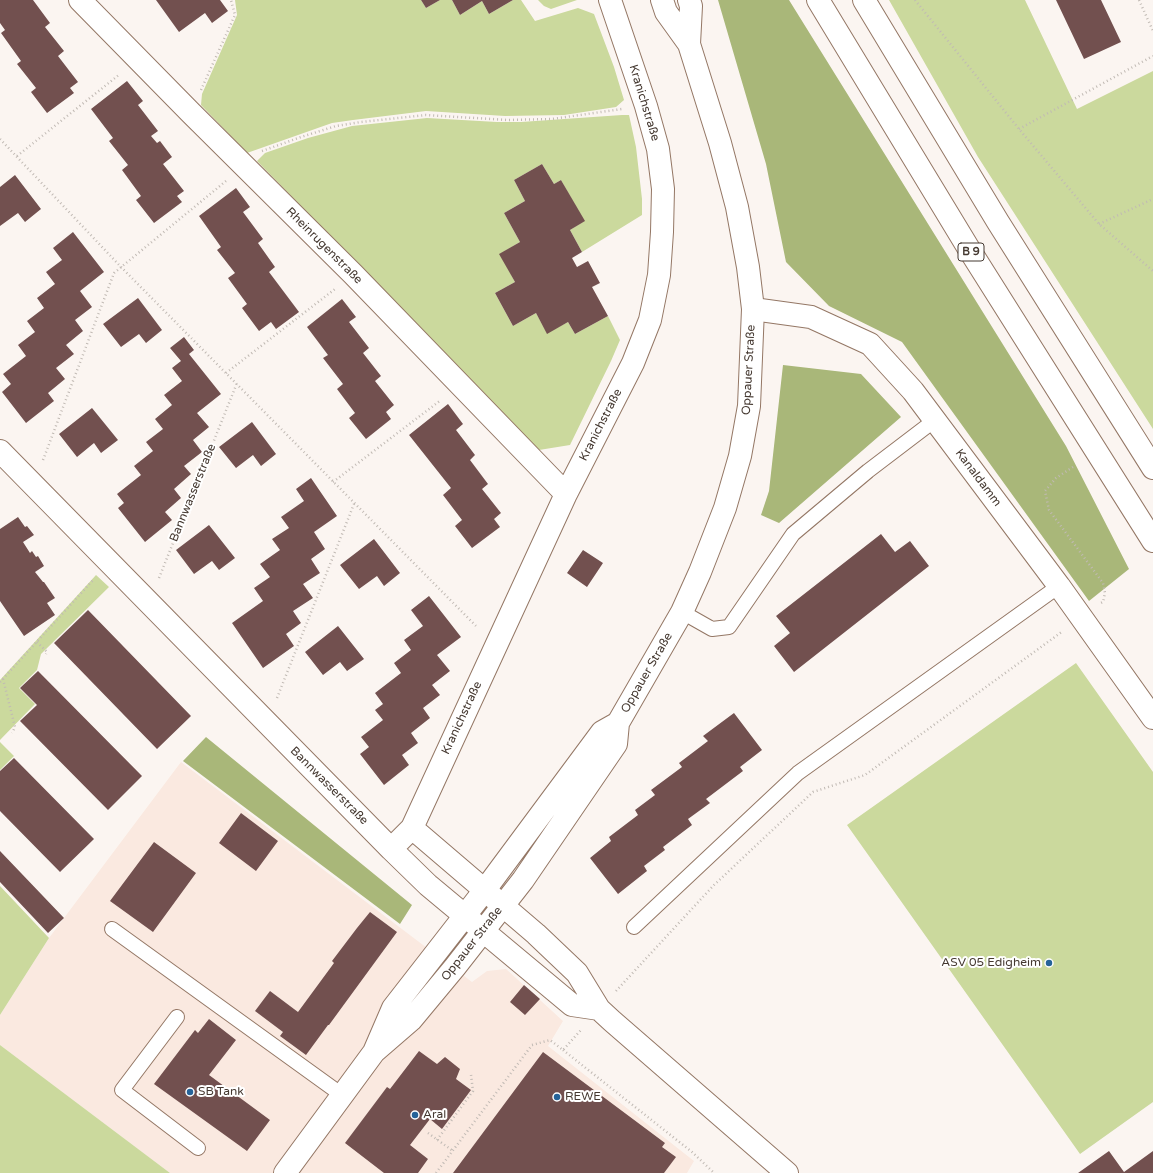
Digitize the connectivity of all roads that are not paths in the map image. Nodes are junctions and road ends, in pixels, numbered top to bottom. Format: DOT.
graph roads {
  1 [pos="80,0"];
  2 [pos="610,0"];
  3 [pos="662,0"];
  4 [pos="689,0"];
  5 [pos="818,0"];
  6 [pos="864,0"];
  7 [pos="689,44"];
  8 [pos="753,309"];
  9 [pos="935,420"];
  10 [pos="0,451"];
  11 [pos="1153,468"];
  12 [pos="566,494"];
  13 [pos="1153,541"];
  14 [pos="1059,586"];
  15 [pos="682,612"];
  16 [pos="1153,718"];
  17 [pos="618,723"];
  18 [pos="412,828"];
  19 [pos="391,848"];
  20 [pos="484,890"];
  21 [pos="503,905"];
  22 [pos="464,915"];
  23 [pos="634,927"];
  24 [pos="112,929"];
  25 [pos="483,930"];
  26 [pos="599,1009"];
  27 [pos="177,1016"];
  28 [pos="374,1052"];
  29 [pos="342,1095"];
  30 [pos="198,1148"];
  31 [pos="285,1173"];
  32 [pos="787,1173"];
  1 -- 12 [label="main road, Rheinrugenstraße"];
  2 -- 12 [label="main road, Kranichstraße"];
  3 -- 7 [label="main road, Oppauer Straße"];
  4 -- 7 [label="main road, Oppauer Straße"];
  5 -- 13 [label="main road, B 9"];
  6 -- 11 [label="main road"];
  7 -- 8 [label="main road, Oppauer Straße"];
  8 -- 9 [label="main road, Kanaldamm"];
  8 -- 15 [label="main road, Oppauer Straße"];
  9 -- 14 [label="main road, Kanaldamm"];
  9 -- 15 [label="lane"];
  10 -- 19 [label="main road, Bannwasserstraße"];
  12 -- 18 [label="main road, Kranichstraße"];
  14 -- 16 [label="main road, Kanaldamm"];
  14 -- 23 [label="lane"];
  15 -- 17 [label="main road, Oppauer Straße"];
  17 -- 20 [label="main road, Oppauer Straße"];
  17 -- 21 [label="main road, Oppauer Straße"];
  18 -- 19 [label="main road"];
  18 -- 20 [label="main road"];
  19 -- 22 [label="main road, Bannwasserstraße"];
  20 -- 21 [label="main road"];
  20 -- 22 [label="main road, Oppauer Straße"];
  21 -- 25 [label="main road, Oppauer Straße"];
  21 -- 26 [label="main road"];
  22 -- 25 [label="main road, Bannwasserstraße"];
  22 -- 28 [label="main road, Oppauer Straße"];
  24 -- 29 [label="lane"];
  25 -- 26 [label="main road, Bannwasserstraße"];
  25 -- 28 [label="main road, Oppauer Straße"];
  26 -- 32 [label="main road"];
  27 -- 30 [label="lane"];
  28 -- 29 [label="main road, Oppauer Straße"];
  29 -- 31 [label="main road, Oppauer Straße"];
}
